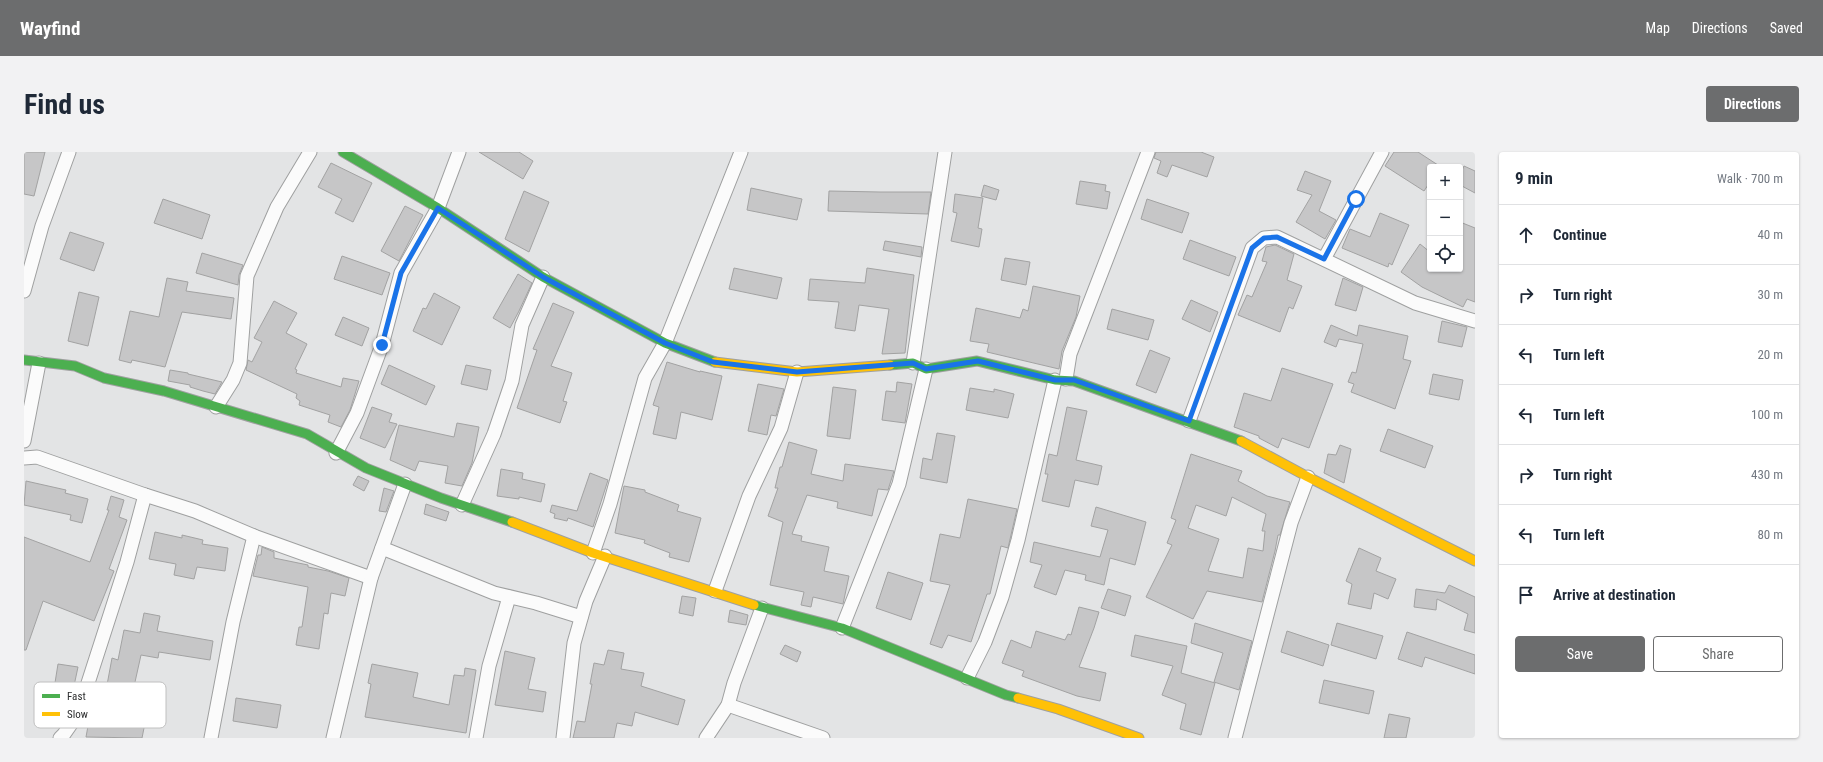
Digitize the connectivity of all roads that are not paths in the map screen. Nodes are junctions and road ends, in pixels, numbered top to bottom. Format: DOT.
graph roads {
  1 [pos="69,152"];
  2 [pos="310,152"];
  3 [pos="343,152"];
  4 [pos="459,152"];
  5 [pos="741,152"];
  6 [pos="945,152"];
  7 [pos="1148,152"];
  8 [pos="1382,152"];
  9 [pos="438,208"];
  10 [pos="1324,259"];
  11 [pos="543,277"];
  12 [pos="24,291"];
  13 [pos="1475,321"];
  14 [pos="665,343"];
  15 [pos="24,360"];
  16 [pos="39,363"];
  17 [pos="913,363"];
  18 [pos="926,369"];
  19 [pos="797,372"];
  20 [pos="1061,379"];
  21 [pos="216,407"];
  22 [pos="1189,421"];
  23 [pos="24,441"];
  24 [pos="336,452"];
  25 [pos="24,458"];
  26 [pos="1308,477"];
  27 [pos="404,484"];
  28 [pos="145,495"];
  29 [pos="462,505"];
  30 [pos="254,536"];
  31 [pos="382,548"];
  32 [pos="599,554"];
  33 [pos="1475,561"];
  34 [pos="371,578"];
  35 [pos="715,591"];
  36 [pos="509,597"];
  37 [pos="762,608"];
  38 [pos="581,617"];
  39 [pos="842,628"];
  40 [pos="967,678"];
  41 [pos="88,682"];
  42 [pos="728,705"];
  43 [pos="68,728"];
  44 [pos="60,738"];
  45 [pos="212,738"];
  46 [pos="333,738"];
  47 [pos="476,738"];
  48 [pos="563,738"];
  49 [pos="706,738"];
  50 [pos="823,738"];
  51 [pos="1139,738"];
  52 [pos="1236,738"];
  1 -- 12 [label="street"];
  2 -- 21 [label="street"];
  3 -- 9 [label="street"];
  4 -- 9 [label="street"];
  5 -- 14 [label="street"];
  6 -- 17 [label="street"];
  7 -- 20 [label="street"];
  8 -- 10 [label="street"];
  9 -- 11 [label="street"];
  9 -- 24 [label="street"];
  10 -- 13 [label="street"];
  10 -- 22 [label="street"];
  11 -- 14 [label="street"];
  11 -- 29 [label="street"];
  14 -- 19 [label="street"];
  14 -- 32 [label="street"];
  15 -- 16 [label="street"];
  16 -- 21 [label="street"];
  16 -- 23 [label="street"];
  17 -- 18 [label="street"];
  17 -- 19 [label="street"];
  18 -- 20 [label="street"];
  18 -- 39 [label="street"];
  19 -- 35 [label="street"];
  20 -- 22 [label="street"];
  20 -- 40 [label="street"];
  21 -- 24 [label="street"];
  22 -- 26 [label="street"];
  24 -- 27 [label="street"];
  25 -- 28 [label="street"];
  26 -- 33 [label="street"];
  26 -- 52 [label="street"];
  27 -- 29 [label="street"];
  27 -- 31 [label="street"];
  28 -- 30 [label="street"];
  28 -- 41 [label="street"];
  29 -- 32 [label="street"];
  30 -- 34 [label="street"];
  30 -- 45 [label="street"];
  31 -- 34 [label="street"];
  31 -- 36 [label="street"];
  32 -- 35 [label="street"];
  32 -- 38 [label="street"];
  34 -- 46 [label="street"];
  35 -- 37 [label="street"];
  36 -- 38 [label="street"];
  36 -- 47 [label="street"];
  37 -- 39 [label="street"];
  37 -- 42 [label="street"];
  38 -- 48 [label="street"];
  39 -- 40 [label="street"];
  40 -- 51 [label="street"];
  42 -- 49 [label="street"];
  42 -- 50 [label="street"];
  43 -- 44 [label="street"];
}
